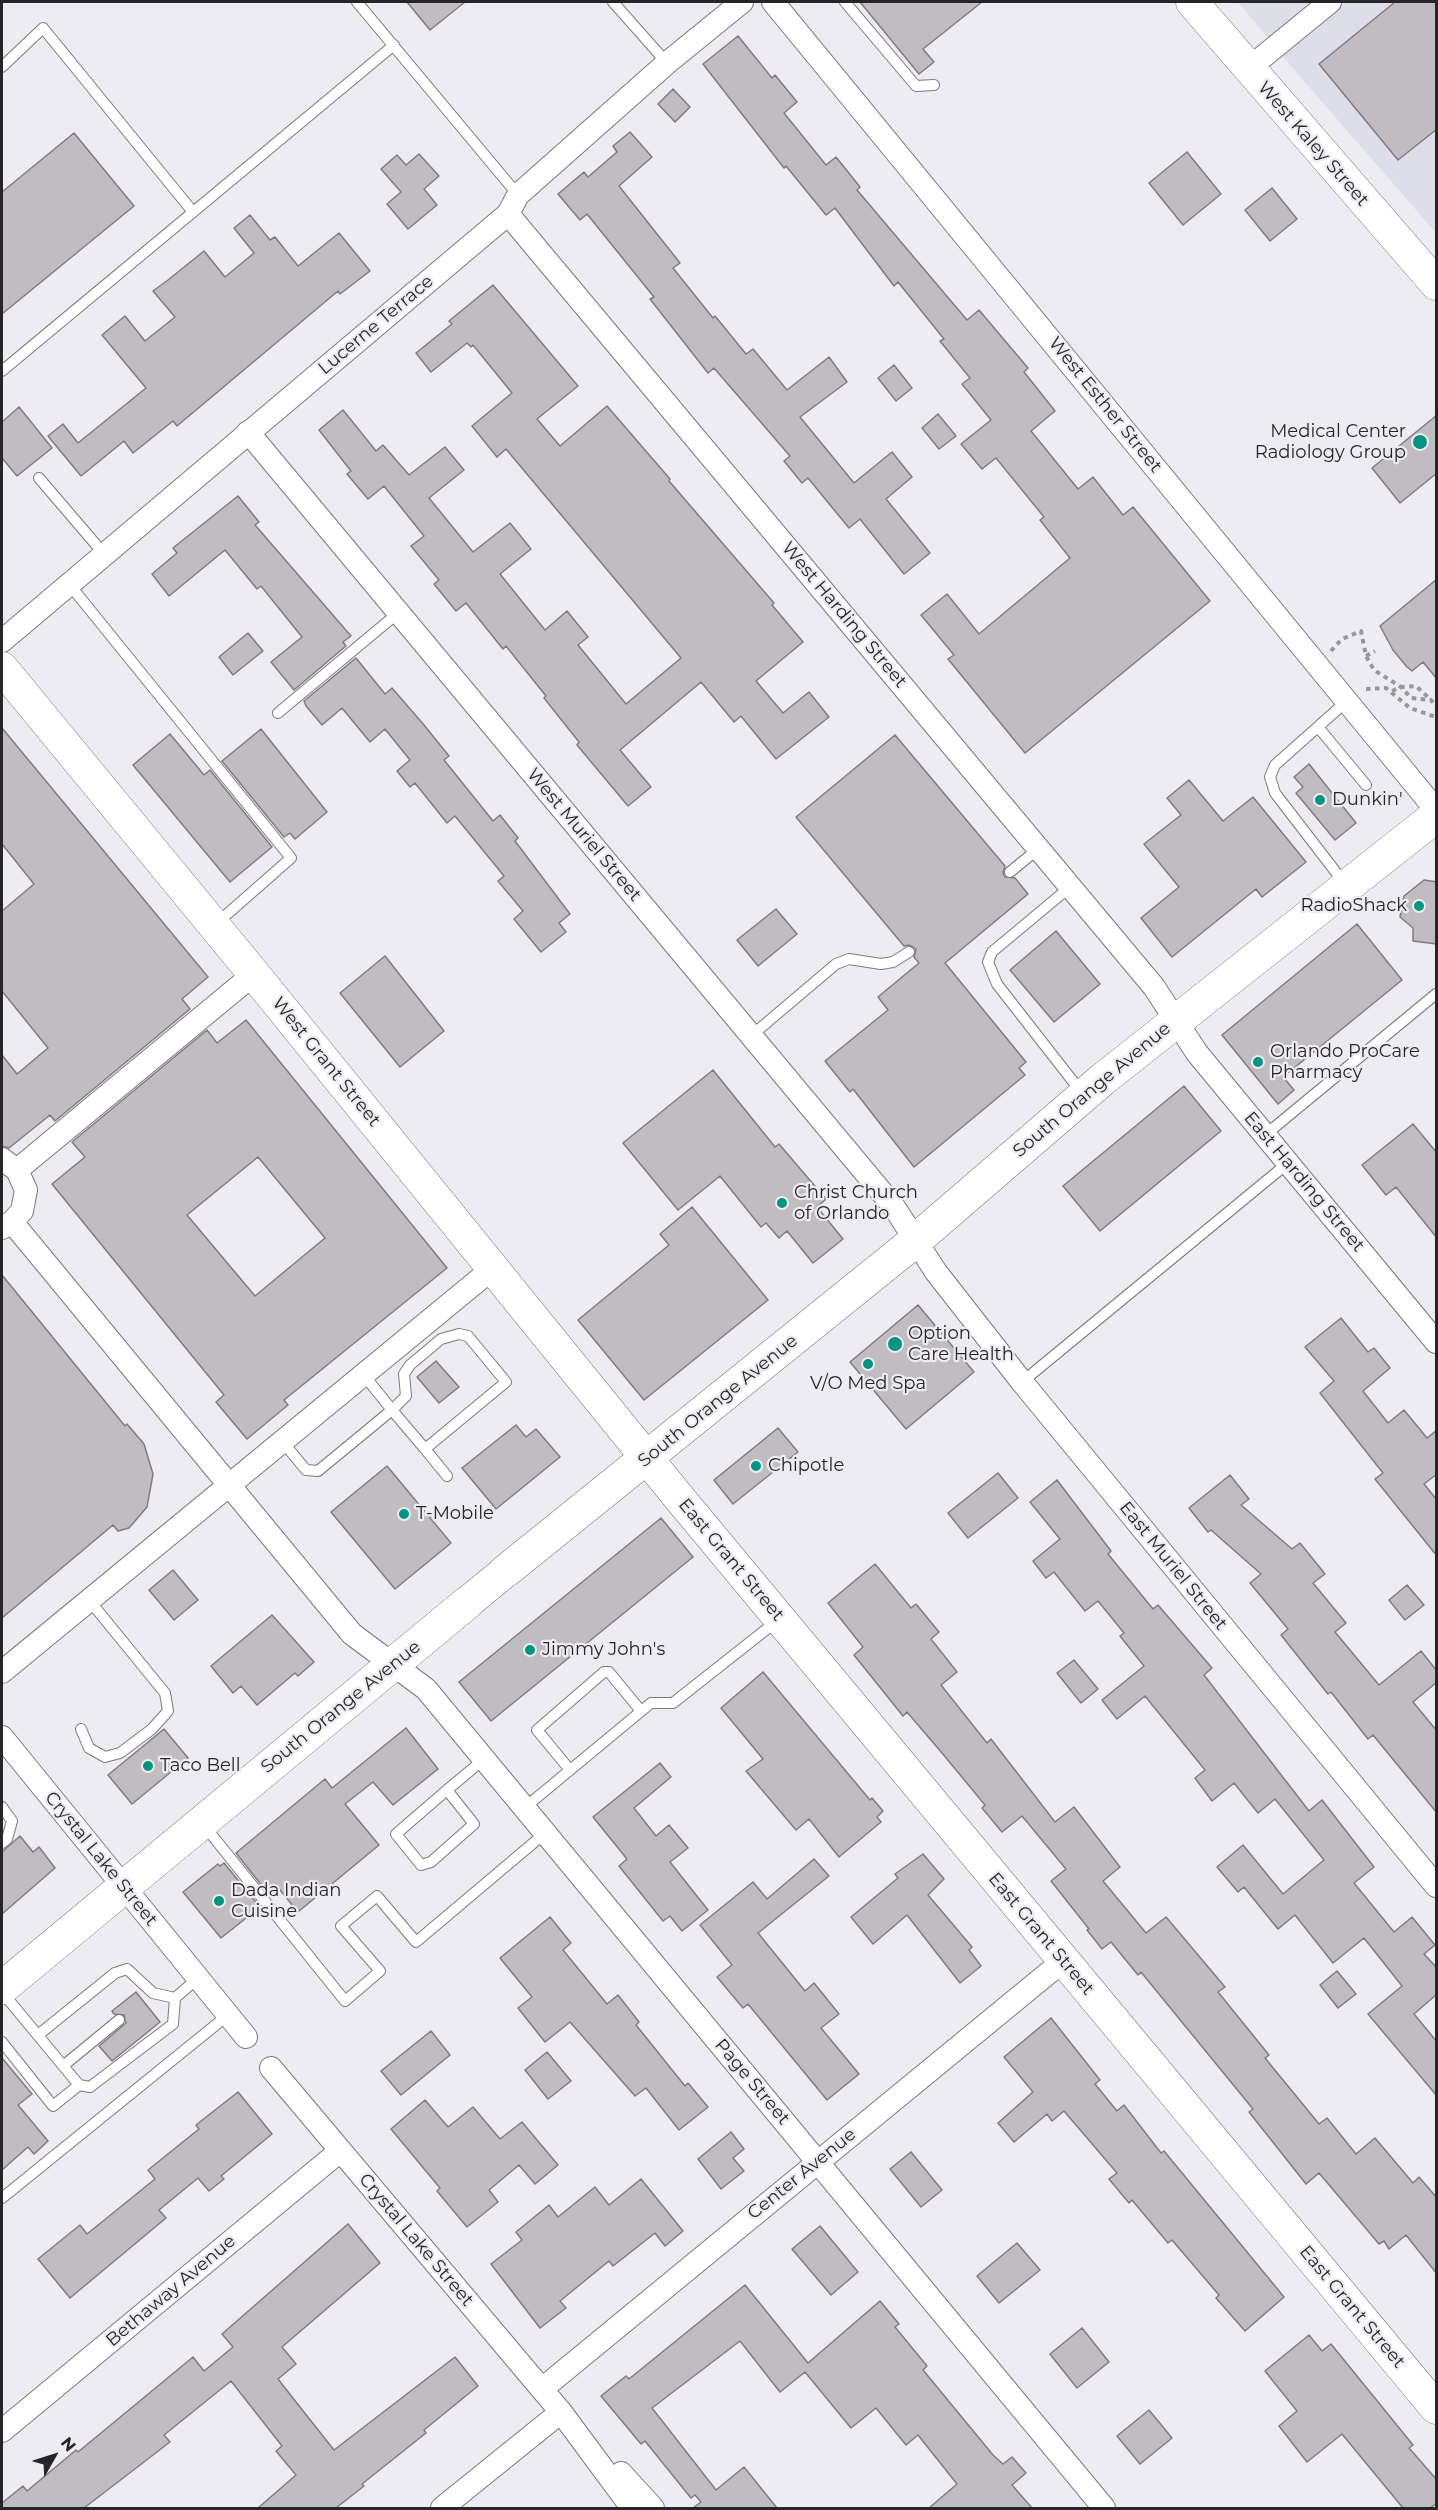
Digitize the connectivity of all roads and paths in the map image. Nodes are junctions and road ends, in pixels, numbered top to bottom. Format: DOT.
graph roads {
  1 [pos="357,2"];
  2 [pos="613,2"];
  3 [pos="742,2"];
  4 [pos="773,2"];
  5 [pos="844,2"];
  6 [pos="1192,2"];
  7 [pos="1330,2"];
  8 [pos="394,45"];
  9 [pos="667,63"];
  10 [pos="2,67"];
  11 [pos="1248,69"];
  12 [pos="934,85"];
  13 [pos="513,204"];
  14 [pos="193,212"];
  15 [pos="1437,284"];
  16 [pos="2,371"];
  17 [pos="248,432"];
  18 [pos="39,478"];
  19 [pos="104,554"];
  20 [pos="69,584"];
  21 [pos="398,613"];
  22 [pos="2,641"];
  23 [pos="1331,651"];
  24 [pos="1375,651"];
  25 [pos="1366,656"];
  26 [pos="2,668"];
  27 [pos="1401,687"];
  28 [pos="1392,691"];
  29 [pos="1357,694"];
  30 [pos="1431,700"];
  31 [pos="1437,706"];
  32 [pos="278,713"];
  33 [pos="1437,717"];
  34 [pos="1318,727"];
  35 [pos="1366,784"];
  36 [pos="1437,810"];
  37 [pos="1437,816"];
  38 [pos="1038,849"];
  39 [pos="1010,872"];
  40 [pos="1346,886"];
  41 [pos="1070,887"];
  42 [pos="214,926"];
  43 [pos="909,952"];
  44 [pos="254,974"];
  45 [pos="1437,994"];
  46 [pos="1175,1020"];
  47 [pos="751,1036"];
  48 [pos="1084,1095"];
  49 [pos="1265,1135"];
  50 [pos="1288,1163"];
  51 [pos="9,1165"];
  52 [pos="7,1225"];
  53 [pos="915,1241"];
  54 [pos="492,1269"];
  55 [pos="1437,1342"];
  56 [pos="363,1374"];
  57 [pos="1023,1382"];
  58 [pos="392,1410"];
  59 [pos="282,1441"];
  60 [pos="425,1449"];
  61 [pos="648,1459"];
  62 [pos="447,1476"];
  63 [pos="229,1485"];
  64 [pos="507,1570"];
  65 [pos="89,1600"];
  66 [pos="467,1603"];
  67 [pos="779,1619"];
  68 [pos="391,1665"];
  69 [pos="2,1672"];
  70 [pos="641,1711"];
  71 [pos="81,1729"];
  72 [pos="2,1737"];
  73 [pos="483,1760"];
  74 [pos="570,1770"];
  75 [pos="447,1790"];
  76 [pos="2,1805"];
  77 [pos="523,1809"];
  78 [pos="201,1822"];
  79 [pos="544,1834"];
  80 [pos="2,1843"];
  81 [pos="1437,1886"];
  82 [pos="123,1887"];
  83 [pos="1063,1961"];
  84 [pos="198,1978"];
  85 [pos="2,1990"];
  86 [pos="153,1993"];
  87 [pos="175,1998"];
  88 [pos="143,2001"];
  89 [pos="228,2015"];
  90 [pos="119,2020"];
  91 [pos="38,2035"];
  92 [pos="246,2037"];
  93 [pos="2,2043"];
  94 [pos="63,2066"];
  95 [pos="272,2068"];
  96 [pos="79,2085"];
  97 [pos="340,2151"];
  98 [pos="817,2161"];
  99 [pos="2,2198"];
  100 [pos="542,2389"];
  101 [pos="1437,2408"];
  102 [pos="561,2412"];
  103 [pos="2,2431"];
  104 [pos="442,2508"];
  105 [pos="632,2508"];
  106 [pos="653,2508"];
  107 [pos="1104,2508"];
  1 -- 8 [label="lane"];
  2 -- 9 [label="lane"];
  3 -- 9 [label="street, Lucerne Terrace"];
  4 -- 29 [label="street, West Esther Street"];
  5 -- 12 [label="lane"];
  6 -- 11 [label="street, West Kaley Street"];
  7 -- 11 [label="street"];
  8 -- 13 [label="lane"];
  8 -- 14 [label="lane"];
  9 -- 13 [label="street, Lucerne Terrace"];
  10 -- 14 [label="lane"];
  11 -- 15 [label="street, West Kaley Street"];
  13 -- 17 [label="street, Lucerne Terrace"];
  13 -- 38 [label="street, West Harding Street"];
  14 -- 16 [label="lane"];
  17 -- 19 [label="street, Lucerne Terrace"];
  17 -- 21 [label="street, West Muriel Street"];
  18 -- 19 [label="lane"];
  19 -- 20 [label="street, Lucerne Terrace"];
  20 -- 22 [label="street, Lucerne Terrace"];
  20 -- 42 [label="lane"];
  21 -- 32 [label="lane"];
  21 -- 47 [label="street, West Muriel Street"];
  23 -- 25 [label="path"];
  24 -- 25 [label="path"];
  25 -- 27 [label="path"];
  26 -- 42 [label="street, West Grant Street"];
  27 -- 28 [label="path"];
  27 -- 30 [label="path"];
  27 -- 30 [label="path"];
  28 -- 29 [label="path"];
  28 -- 33 [label="path"];
  29 -- 34 [label="lane"];
  29 -- 36 [label="street, West Esther Street"];
  30 -- 31 [label="path"];
  34 -- 35 [label="lane"];
  34 -- 40 [label="lane"];
  37 -- 40 [label="main road, South Orange Avenue"];
  38 -- 39 [label="lane"];
  38 -- 41 [label="street, West Harding Street"];
  40 -- 46 [label="main road, South Orange Avenue"];
  41 -- 46 [label="street, West Harding Street"];
  41 -- 48 [label="lane"];
  42 -- 44 [label="street, West Grant Street"];
  43 -- 47 [label="lane"];
  44 -- 51 [label="street"];
  44 -- 54 [label="street, West Grant Street"];
  45 -- 49 [label="lane"];
  46 -- 48 [label="main road, South Orange Avenue"];
  46 -- 49 [label="street, East Harding Street"];
  47 -- 53 [label="street, West Muriel Street"];
  48 -- 53 [label="main road, South Orange Avenue"];
  49 -- 50 [label="street, East Harding Street"];
  50 -- 55 [label="street, East Harding Street"];
  50 -- 57 [label="lane"];
  51 -- 52 [label="street"];
  52 -- 63 [label="street, Page Street"];
  53 -- 57 [label="street, East Muriel Street"];
  53 -- 61 [label="main road, South Orange Avenue"];
  54 -- 56 [label="street"];
  54 -- 61 [label="street, West Grant Street"];
  56 -- 58 [label="lane"];
  56 -- 59 [label="street"];
  57 -- 81 [label="street, East Muriel Street"];
  58 -- 59 [label="lane"];
  58 -- 60 [label="lane"];
  58 -- 60 [label="lane"];
  59 -- 63 [label="street"];
  60 -- 62 [label="lane"];
  61 -- 64 [label="main road, South Orange Avenue"];
  61 -- 67 [label="street, East Grant Street"];
  63 -- 65 [label="street"];
  63 -- 68 [label="street, Page Street"];
  64 -- 66 [label="street, South Orange Avenue"];
  65 -- 69 [label="street"];
  65 -- 71 [label="lane"];
  66 -- 68 [label="main road, South Orange Avenue"];
  67 -- 70 [label="lane"];
  67 -- 83 [label="street, East Grant Street"];
  68 -- 73 [label="street, Page Street"];
  68 -- 78 [label="main road, South Orange Avenue"];
  70 -- 74 [label="lane"];
  70 -- 74 [label="lane"];
  72 -- 82 [label="street, Crystal Lake Street"];
  73 -- 75 [label="lane"];
  73 -- 77 [label="street, Page Street"];
  74 -- 77 [label="lane"];
  75 -- 75 [label="lane"];
  76 -- 80 [label="lane"];
  77 -- 79 [label="street, Page Street"];
  78 -- 79 [label="lane"];
  78 -- 82 [label="main road, South Orange Avenue"];
  79 -- 98 [label="street, Page Street"];
  82 -- 84 [label="street, Crystal Lake Street"];
  82 -- 85 [label="main road, South Orange Avenue"];
  83 -- 98 [label="street, Center Avenue"];
  83 -- 101 [label="street, East Grant Street"];
  84 -- 87 [label="lane"];
  84 -- 89 [label="street, Crystal Lake Street"];
  85 -- 91 [label="lane"];
  86 -- 87 [label="lane"];
  86 -- 88 [label="lane"];
  86 -- 91 [label="lane"];
  87 -- 96 [label="lane"];
  89 -- 92 [label="street, Crystal Lake Street"];
  89 -- 99 [label="lane"];
  90 -- 94 [label="lane"];
  91 -- 94 [label="lane"];
  93 -- 96 [label="lane"];
  94 -- 96 [label="lane"];
  95 -- 97 [label="street, Crystal Lake Street"];
  97 -- 100 [label="street, Crystal Lake Street"];
  97 -- 103 [label="street, Bethaway Avenue"];
  98 -- 100 [label="street, Center Avenue"];
  98 -- 107 [label="street, Page Street"];
  100 -- 102 [label="street, Crystal Lake Street"];
  102 -- 104 [label="street"];
  102 -- 105 [label="street, Crystal Lake Street"];
  102 -- 106 [label="street, Crystal Lake Street"];
}
